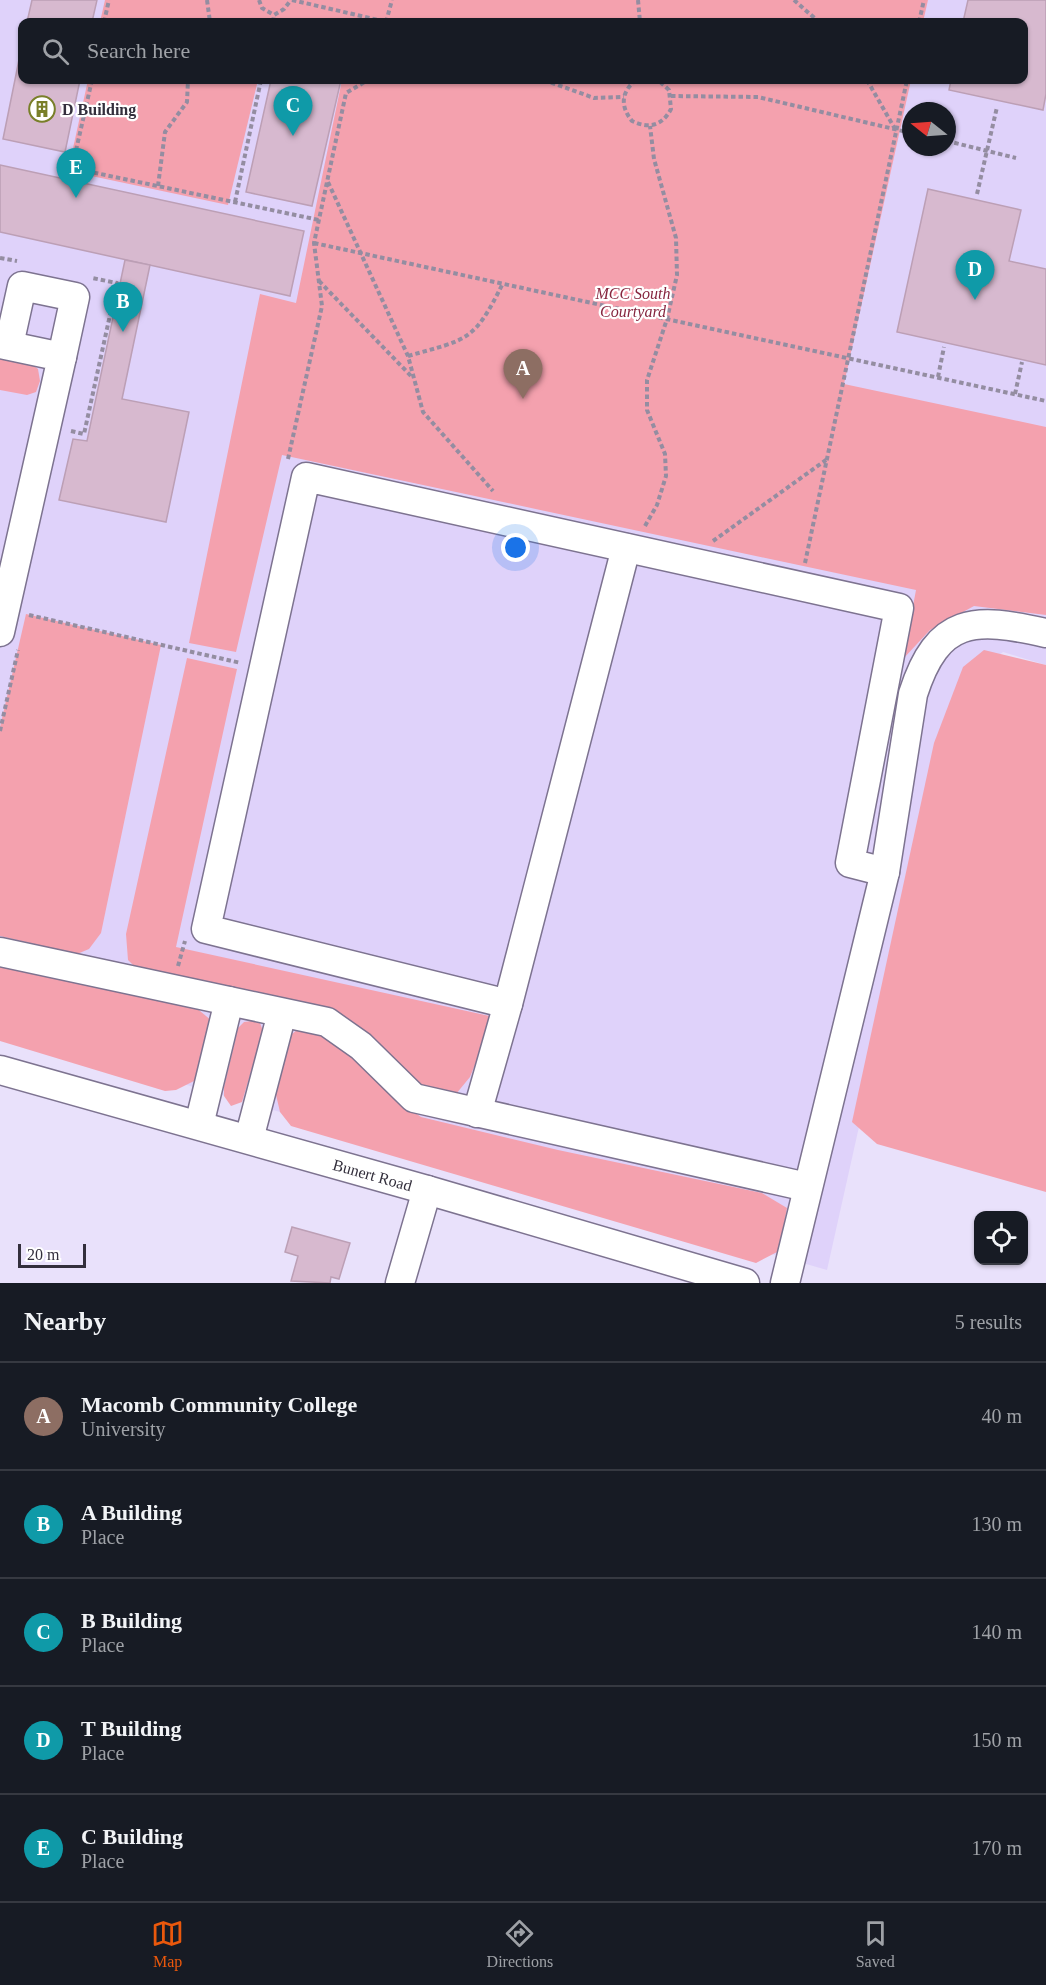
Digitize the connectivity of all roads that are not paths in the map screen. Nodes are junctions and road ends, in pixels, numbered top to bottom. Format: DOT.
graph roads {
  1 [pos="4,344"];
  2 [pos="62,357"];
  3 [pos="634,540"];
  4 [pos="2,622"];
  5 [pos="1046,633"];
  6 [pos="885,872"];
  7 [pos="0,952"];
  8 [pos="229,1001"];
  9 [pos="508,1004"];
  10 [pos="282,1013"];
  11 [pos="0,1070"];
  12 [pos="477,1113"];
  13 [pos="198,1125"];
  14 [pos="249,1139"];
  15 [pos="807,1186"];
  16 [pos="427,1190"];
  17 [pos="730,1281"];
  18 [pos="400,1283"];
  19 [pos="785,1283"];
  1 -- 2 [label="street"];
  1 -- 2 [label="street"];
  2 -- 4 [label="street"];
  3 -- 6 [label="street"];
  3 -- 9 [label="street"];
  3 -- 9 [label="street"];
  5 -- 6 [label="street"];
  6 -- 15 [label="street"];
  7 -- 8 [label="street"];
  8 -- 10 [label="street"];
  8 -- 13 [label="street"];
  9 -- 12 [label="street"];
  10 -- 12 [label="street"];
  10 -- 14 [label="street"];
  11 -- 13 [label="street, Bunert Road"];
  12 -- 15 [label="street"];
  13 -- 14 [label="street, Bunert Road"];
  14 -- 16 [label="street, Bunert Road"];
  15 -- 19 [label="street"];
  16 -- 17 [label="street, Bunert Road"];
  16 -- 18 [label="street"];
}
